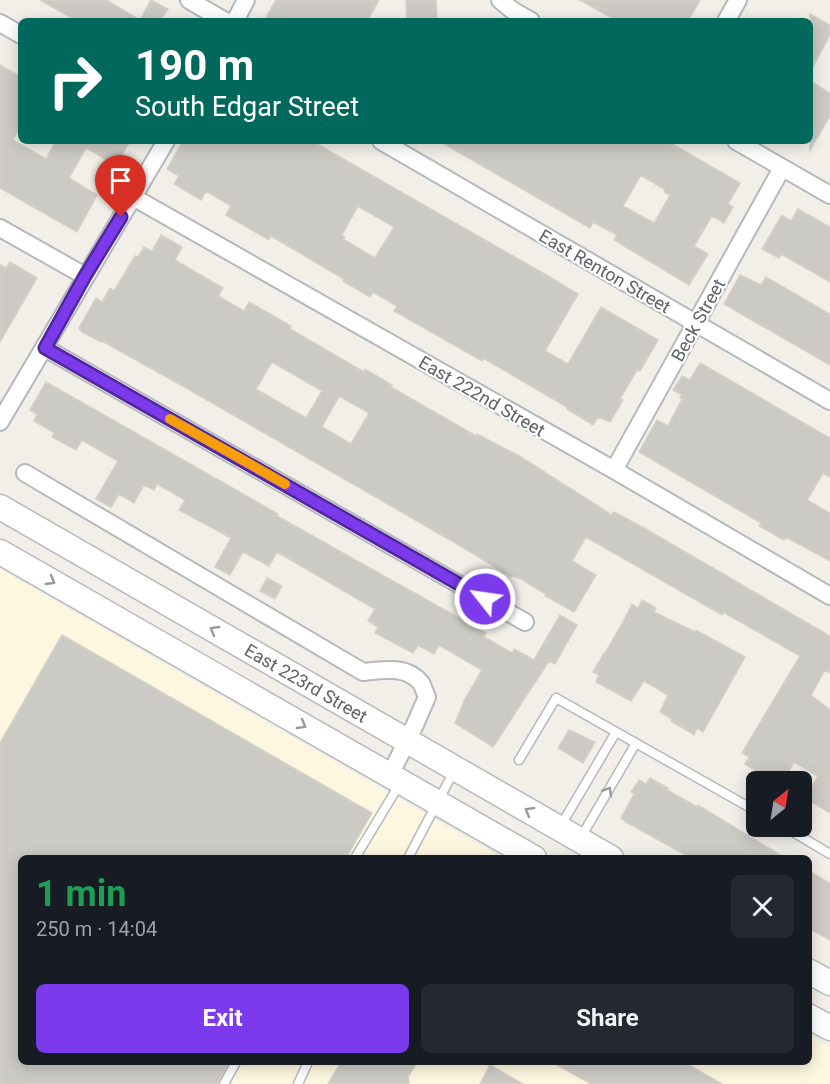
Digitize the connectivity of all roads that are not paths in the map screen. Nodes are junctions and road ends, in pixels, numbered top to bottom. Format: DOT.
graph roads {
  1 [pos="189,0"];
  2 [pos="246,0"];
  3 [pos="500,0"];
  4 [pos="738,0"];
  5 [pos="220,18"];
  6 [pos="237,18"];
  7 [pos="526,18"];
  8 [pos="728,18"];
  9 [pos="0,23"];
  10 [pos="18,33"];
  11 [pos="164,144"];
  12 [pos="386,144"];
  13 [pos="741,144"];
  14 [pos="782,168"];
  15 [pos="830,195"];
  16 [pos="133,197"];
  17 [pos="0,228"];
  18 [pos="85,276"];
  19 [pos="697,323"];
  20 [pos="45,348"];
  21 [pos="830,401"];
  22 [pos="0,422"];
  23 [pos="614,470"];
  24 [pos="25,473"];
  25 [pos="0,507"];
  26 [pos="0,552"];
  27 [pos="830,596"];
  28 [pos="525,622"];
  29 [pos="616,732"];
  30 [pos="407,741"];
  31 [pos="636,743"];
  32 [pos="519,760"];
  33 [pos="455,769"];
  34 [pos="395,778"];
  35 [pos="438,803"];
  36 [pos="746,805"];
  37 [pos="569,834"];
  38 [pos="801,837"];
  39 [pos="830,854"];
  40 [pos="356,855"];
  41 [pos="410,855"];
  42 [pos="529,855"];
  43 [pos="606,855"];
  44 [pos="812,973"];
  45 [pos="830,984"];
  46 [pos="812,1018"];
  47 [pos="830,1028"];
  48 [pos="234,1065"];
  49 [pos="307,1065"];
  50 [pos="224,1084"];
  51 [pos="298,1084"];
  1 -- 5 [label="street"];
  2 -- 6 [label="street"];
  3 -- 7 [label="street"];
  4 -- 8 [label="street"];
  9 -- 10 [label="street"];
  11 -- 16 [label="street"];
  12 -- 19 [label="street, East Renton Street"];
  13 -- 14 [label="street"];
  14 -- 15 [label="street"];
  14 -- 19 [label="street, Beck Street"];
  16 -- 18 [label="street"];
  16 -- 23 [label="street, East 222nd Street"];
  17 -- 18 [label="street"];
  18 -- 20 [label="street"];
  19 -- 21 [label="street, East Renton Street"];
  19 -- 23 [label="street, Beck Street"];
  20 -- 22 [label="street"];
  20 -- 28 [label="street"];
  23 -- 27 [label="street, East 222nd Street"];
  24 -- 30 [label="street"];
  30 -- 25 [label="main road, East 223rd Street, one-way"];
  26 -- 34 [label="main road, one-way"];
  29 -- 31 [label="lane"];
  29 -- 32 [label="lane"];
  29 -- 37 [label="lane"];
  30 -- 33 [label="main road, East 223rd Street"];
  30 -- 34 [label="street"];
  31 -- 36 [label="lane"];
  37 -- 31 [label="lane, one-way"];
  33 -- 35 [label="lane"];
  37 -- 33 [label="main road, East 223rd Street, one-way"];
  34 -- 35 [label="main road"];
  34 -- 40 [label="lane"];
  35 -- 41 [label="lane"];
  35 -- 42 [label="main road"];
  37 -- 43 [label="main road, East 223rd Street"];
  38 -- 39 [label="lane"];
  44 -- 45 [label="main road"];
  46 -- 47 [label="main road"];
  48 -- 50 [label="lane"];
  49 -- 51 [label="lane"];
}
